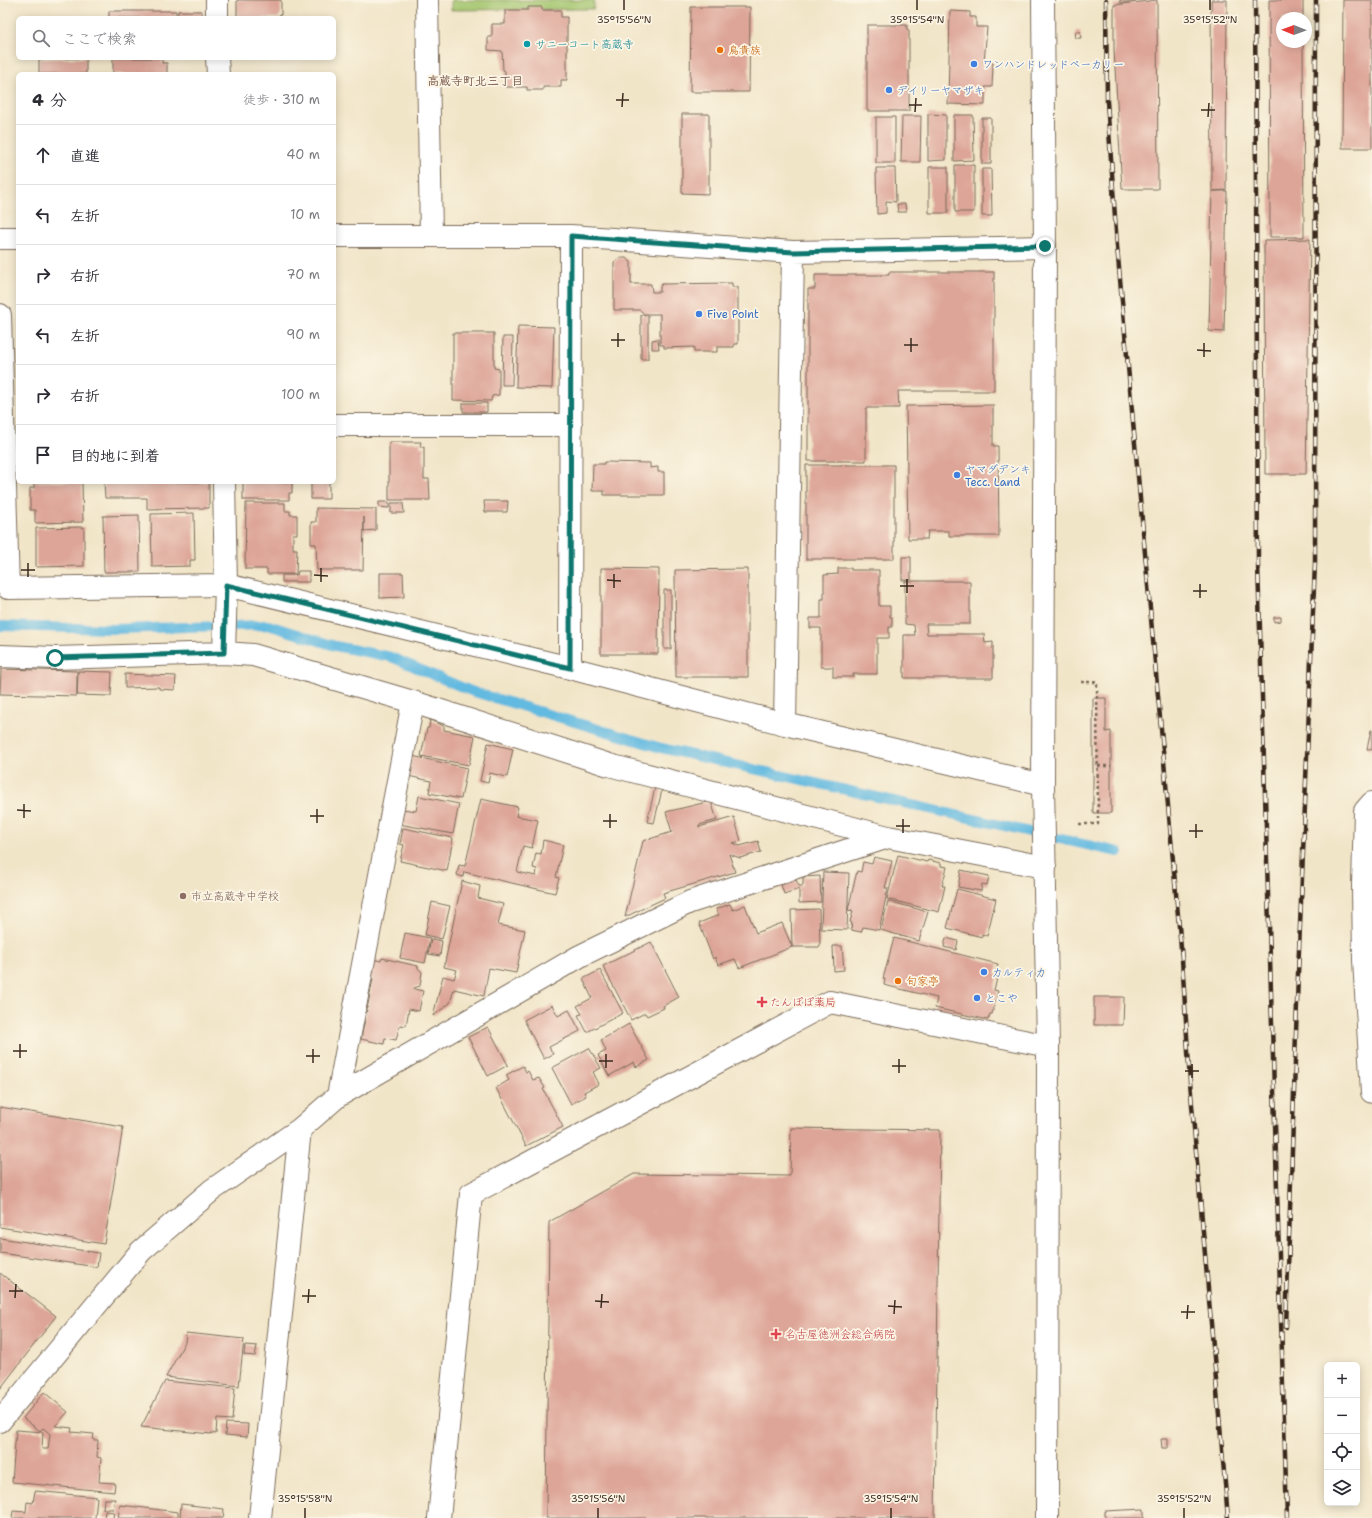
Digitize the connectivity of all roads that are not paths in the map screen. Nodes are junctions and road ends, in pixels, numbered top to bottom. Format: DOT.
graph roads {
  1 [pos="217,0"];
  2 [pos="427,0"];
  3 [pos="1043,0"];
  4 [pos="217,16"];
  5 [pos="217,60"];
  6 [pos="218,72"];
  7 [pos="430,235"];
  8 [pos="336,236"];
  9 [pos="571,236"];
  10 [pos="0,238"];
  11 [pos="16,238"];
  12 [pos="1045,246"];
  13 [pos="793,252"];
  14 [pos="0,315"];
  15 [pos="336,425"];
  16 [pos="571,425"];
  17 [pos="224,484"];
  18 [pos="225,592"];
  19 [pos="224,653"];
  20 [pos="0,656"];
  21 [pos="570,668"];
  22 [pos="413,702"];
  23 [pos="785,724"];
  24 [pos="1043,785"];
  25 [pos="1372,803"];
  26 [pos="888,837"];
  27 [pos="1045,860"];
  28 [pos="1368,886"];
  29 [pos="1048,1046"];
  30 [pos="1372,1092"];
  31 [pos="338,1096"];
  32 [pos="300,1129"];
  33 [pos="0,1421"];
  34 [pos="265,1516"];
  35 [pos="439,1518"];
  36 [pos="1047,1518"];
  1 -- 4 [label="street"];
  2 -- 7 [label="street"];
  3 -- 12 [label="street"];
  5 -- 6 [label="street"];
  7 -- 8 [label="street"];
  7 -- 9 [label="street"];
  9 -- 13 [label="street"];
  9 -- 16 [label="street"];
  10 -- 11 [label="street"];
  12 -- 13 [label="street"];
  12 -- 24 [label="street"];
  13 -- 23 [label="street"];
  14 -- 18 [label="street"];
  15 -- 16 [label="street"];
  16 -- 21 [label="street"];
  17 -- 18 [label="street"];
  18 -- 19 [label="street"];
  18 -- 21 [label="street"];
  19 -- 20 [label="street"];
  19 -- 22 [label="street"];
  21 -- 23 [label="street"];
  22 -- 26 [label="street"];
  22 -- 31 [label="street"];
  23 -- 24 [label="street"];
  24 -- 27 [label="street"];
  25 -- 28 [label="street"];
  26 -- 27 [label="street"];
  26 -- 31 [label="street"];
  27 -- 29 [label="street"];
  28 -- 30 [label="street"];
  29 -- 35 [label="street"];
  29 -- 36 [label="street"];
  31 -- 32 [label="street"];
  32 -- 33 [label="street"];
  32 -- 34 [label="street"];
}
